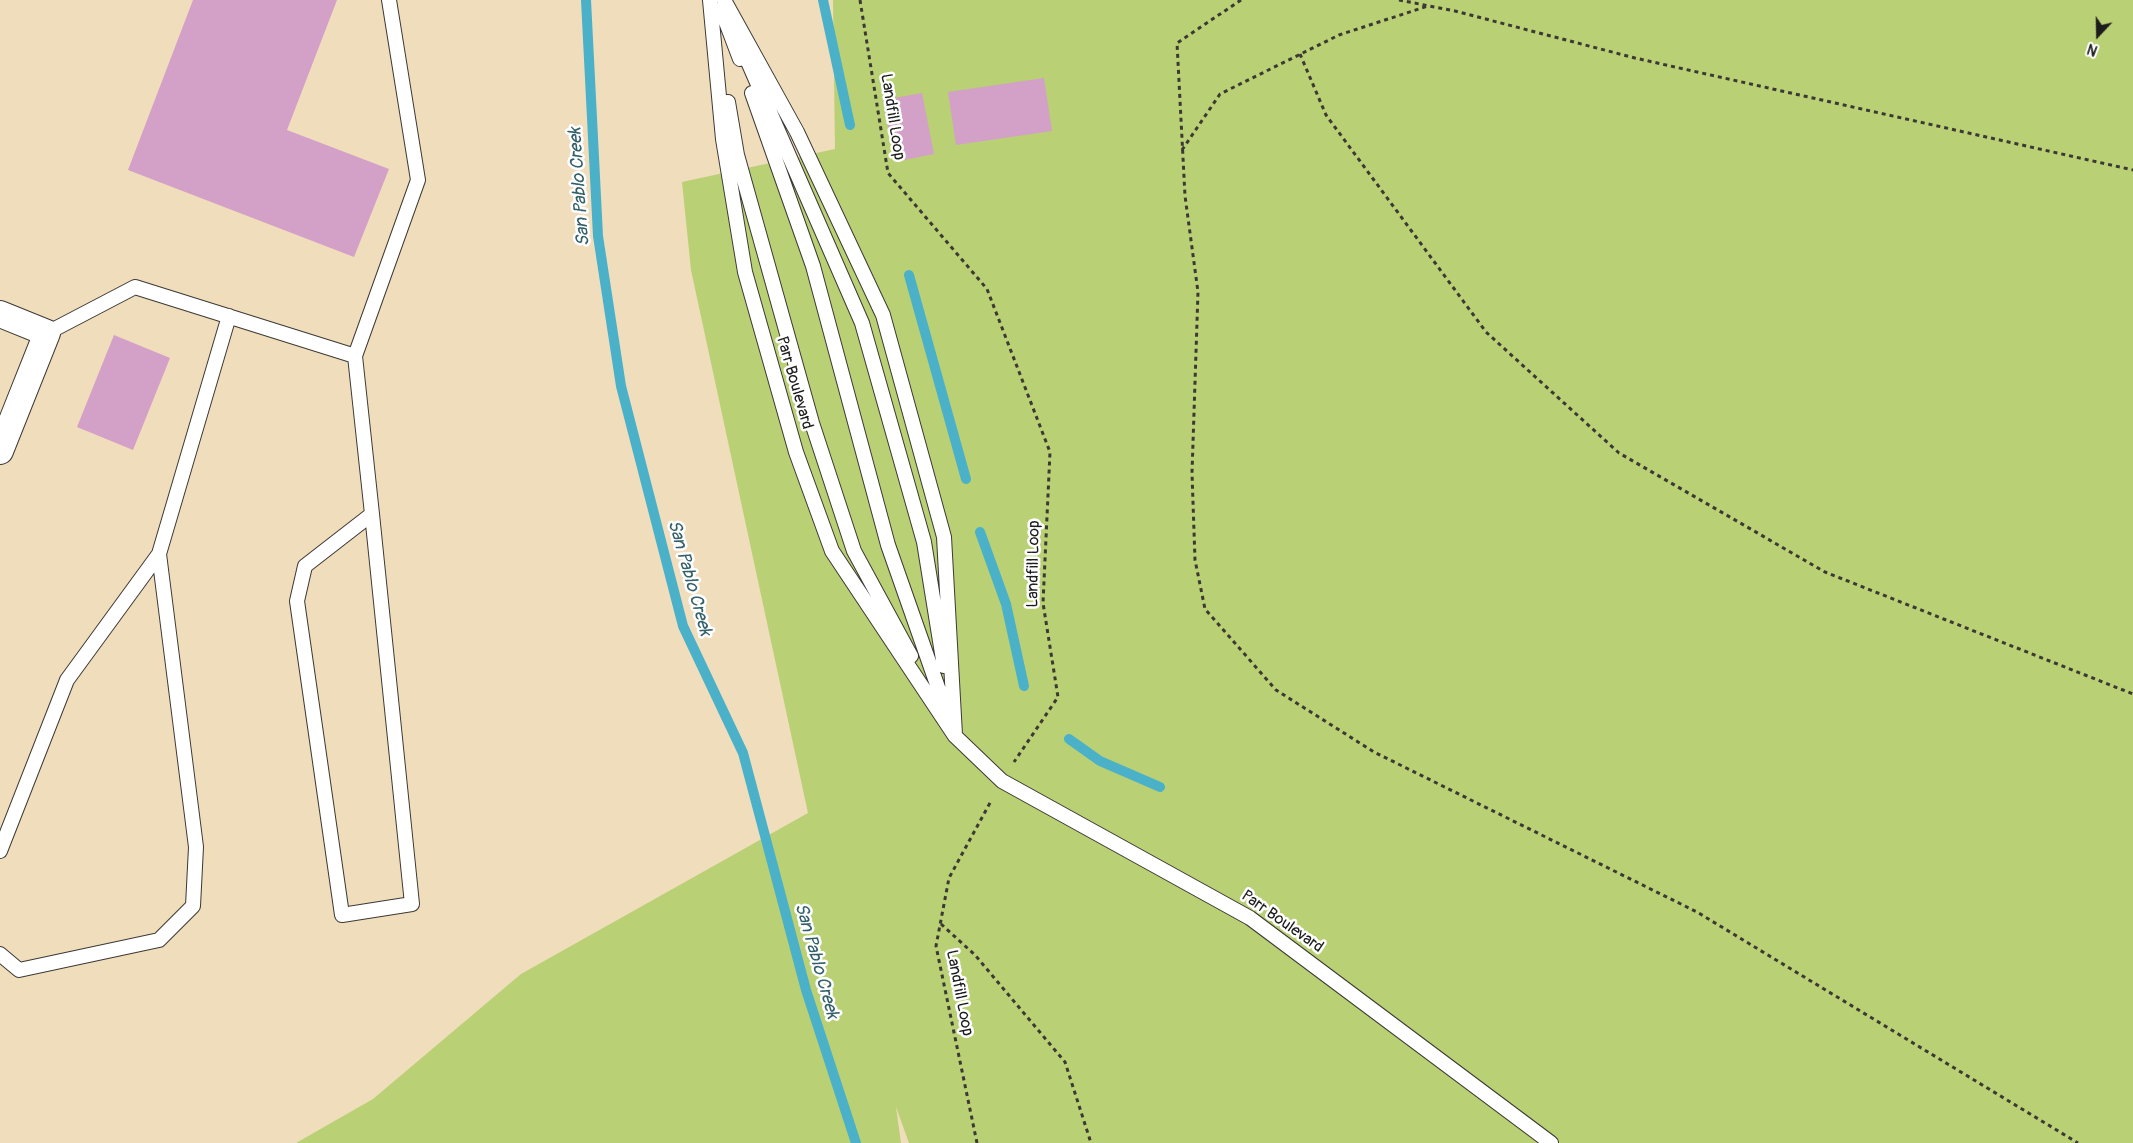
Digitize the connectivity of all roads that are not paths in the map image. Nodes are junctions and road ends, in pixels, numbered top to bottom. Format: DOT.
graph roads {
  1 [pos="389,0"];
  2 [pos="711,0"];
  3 [pos="721,0"];
  4 [pos="0,314"];
  5 [pos="229,316"];
  6 [pos="47,333"];
  7 [pos="355,356"];
  8 [pos="0,451"];
  9 [pos="372,514"];
  10 [pos="159,554"];
  11 [pos="955,736"];
  12 [pos="0,851"];
  13 [pos="0,954"];
  14 [pos="1551,1143"];
  1 -- 7 [label="lane"];
  2 -- 11 [label="lane"];
  2 -- 11 [label="lane, Parr Boulevard"];
  3 -- 11 [label="lane"];
  3 -- 11 [label="lane"];
  3 -- 11 [label="lane"];
  4 -- 6 [label="street"];
  5 -- 6 [label="lane"];
  5 -- 7 [label="lane"];
  5 -- 10 [label="lane"];
  6 -- 8 [label="street"];
  7 -- 9 [label="lane"];
  9 -- 9 [label="lane"];
  10 -- 12 [label="lane"];
  10 -- 13 [label="lane"];
  11 -- 14 [label="lane, Parr Boulevard"];
}
